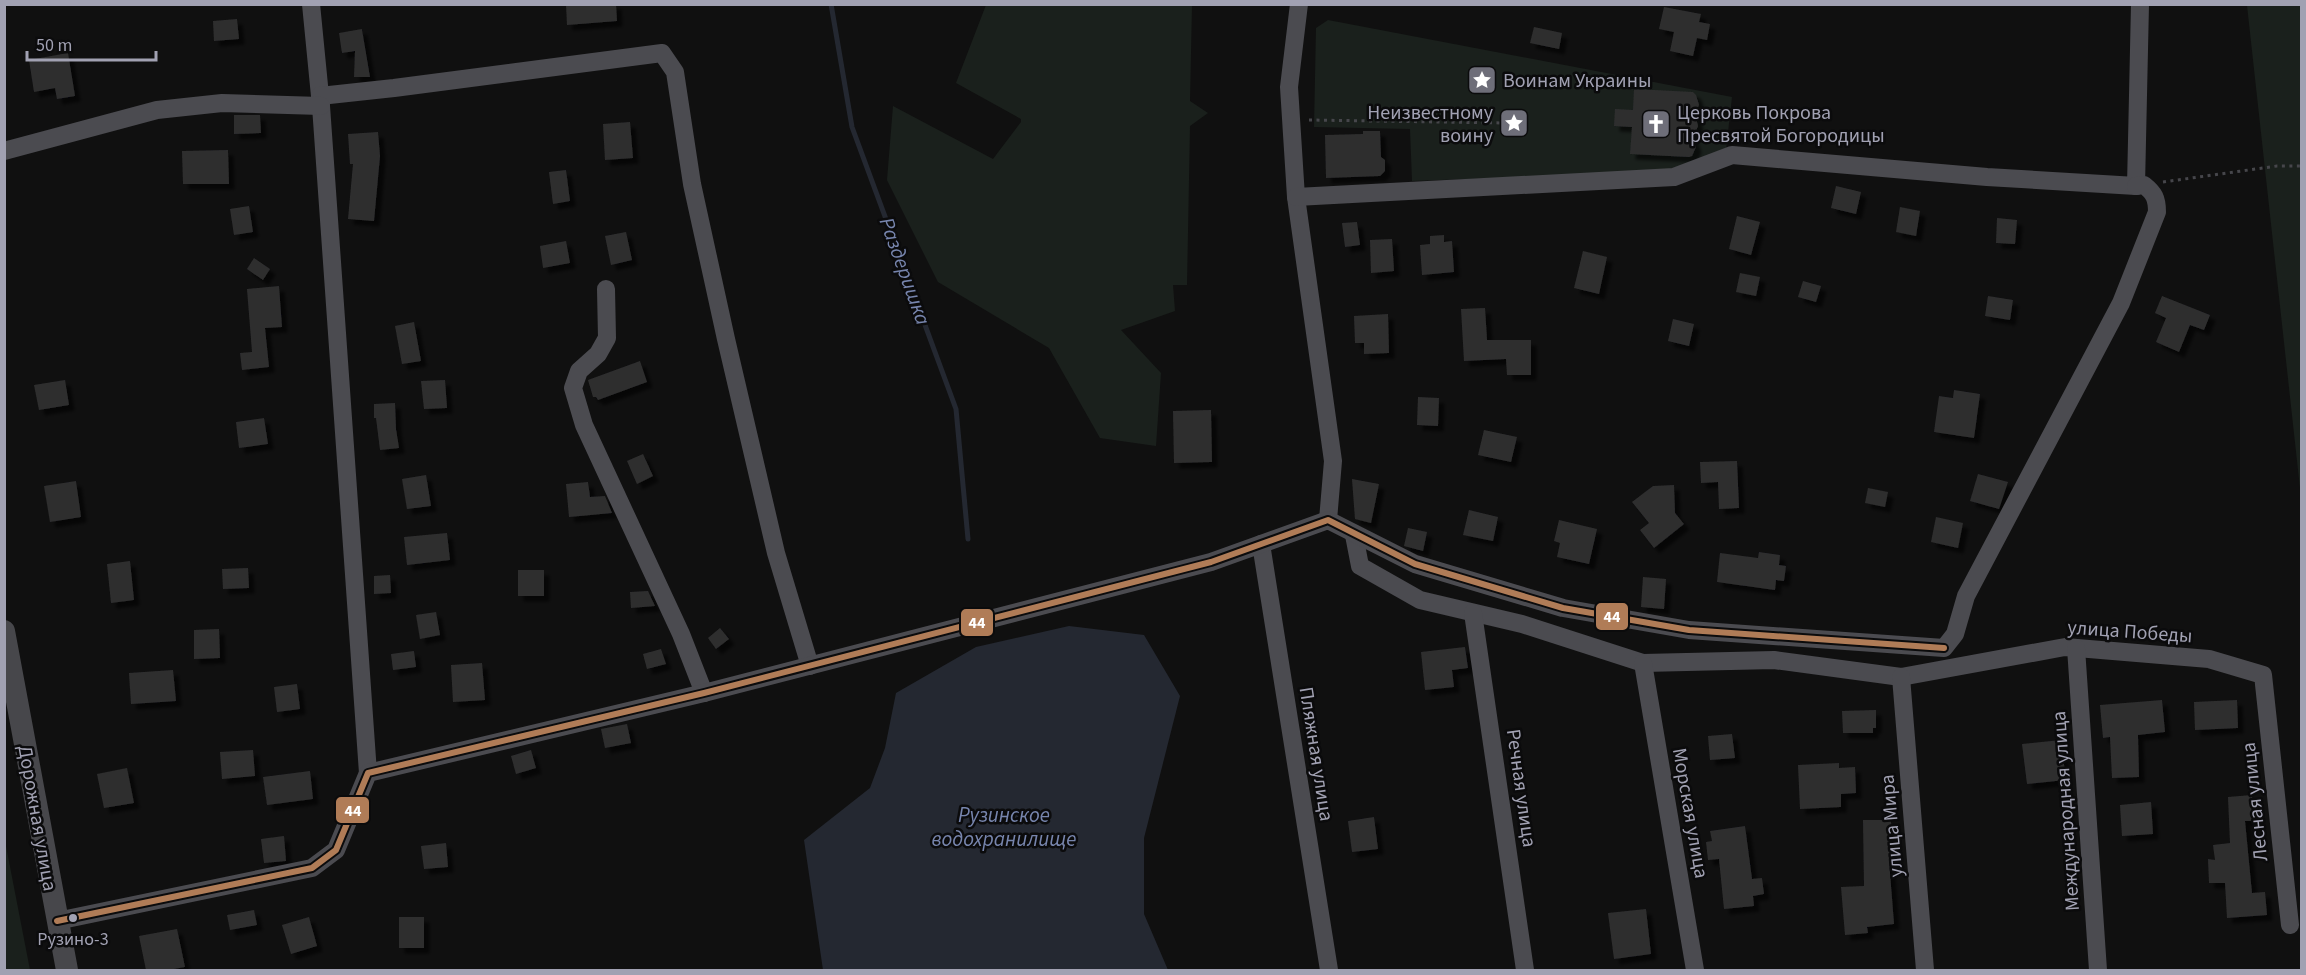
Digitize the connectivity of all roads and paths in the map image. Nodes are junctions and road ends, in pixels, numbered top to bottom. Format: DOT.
graph roads {
  1 [pos="310,4"];
  2 [pos="1299,4"];
  3 [pos="2140,4"];
  4 [pos="320,101"];
  5 [pos="1291,120"];
  6 [pos="1505,123"];
  7 [pos="4,151"];
  8 [pos="2301,166"];
  9 [pos="2140,185"];
  10 [pos="1296,197"];
  11 [pos="606,289"];
  12 [pos="1328,520"];
  13 [pos="1354,535"];
  14 [pos="1261,544"];
  15 [pos="1473,613"];
  16 [pos="4,631"];
  17 [pos="2076,648"];
  18 [pos="1643,663"];
  19 [pos="810,666"];
  20 [pos="2263,675"];
  21 [pos="1901,677"];
  22 [pos="704,693"];
  23 [pos="368,773"];
  24 [pos="57,921"];
  25 [pos="2290,925"];
  26 [pos="67,970"];
  27 [pos="1329,970"];
  28 [pos="1525,970"];
  29 [pos="1695,970"];
  30 [pos="1925,970"];
  31 [pos="2098,970"];
  1 -- 4 [label="street"];
  2 -- 5 [label="street"];
  3 -- 9 [label="street"];
  4 -- 7 [label="street"];
  4 -- 19 [label="street"];
  4 -- 23 [label="street"];
  5 -- 6 [label="path"];
  5 -- 10 [label="street"];
  6 -- 6 [label="path"];
  8 -- 9 [label="path"];
  9 -- 10 [label="street"];
  9 -- 13 [label="street"];
  10 -- 12 [label="street"];
  11 -- 22 [label="street"];
  12 -- 13 [label="street"];
  12 -- 14 [label="street"];
  13 -- 15 [label="street, улица Победы"];
  14 -- 19 [label="street"];
  14 -- 27 [label="street, Пляжная улица"];
  15 -- 18 [label="street, улица Победы"];
  15 -- 28 [label="street, Речная улица"];
  16 -- 24 [label="main road, Дорожная улица"];
  17 -- 20 [label="street, улица Победы"];
  17 -- 21 [label="street, улица Победы"];
  17 -- 31 [label="street, Международная улица"];
  18 -- 21 [label="street, улица Победы"];
  18 -- 29 [label="street, Морская улица"];
  19 -- 22 [label="street"];
  20 -- 25 [label="street, Лесная улица"];
  21 -- 30 [label="street, улица Мира"];
  22 -- 23 [label="street"];
  23 -- 24 [label="street"];
  24 -- 26 [label="main road, Дорожная улица"];
}
